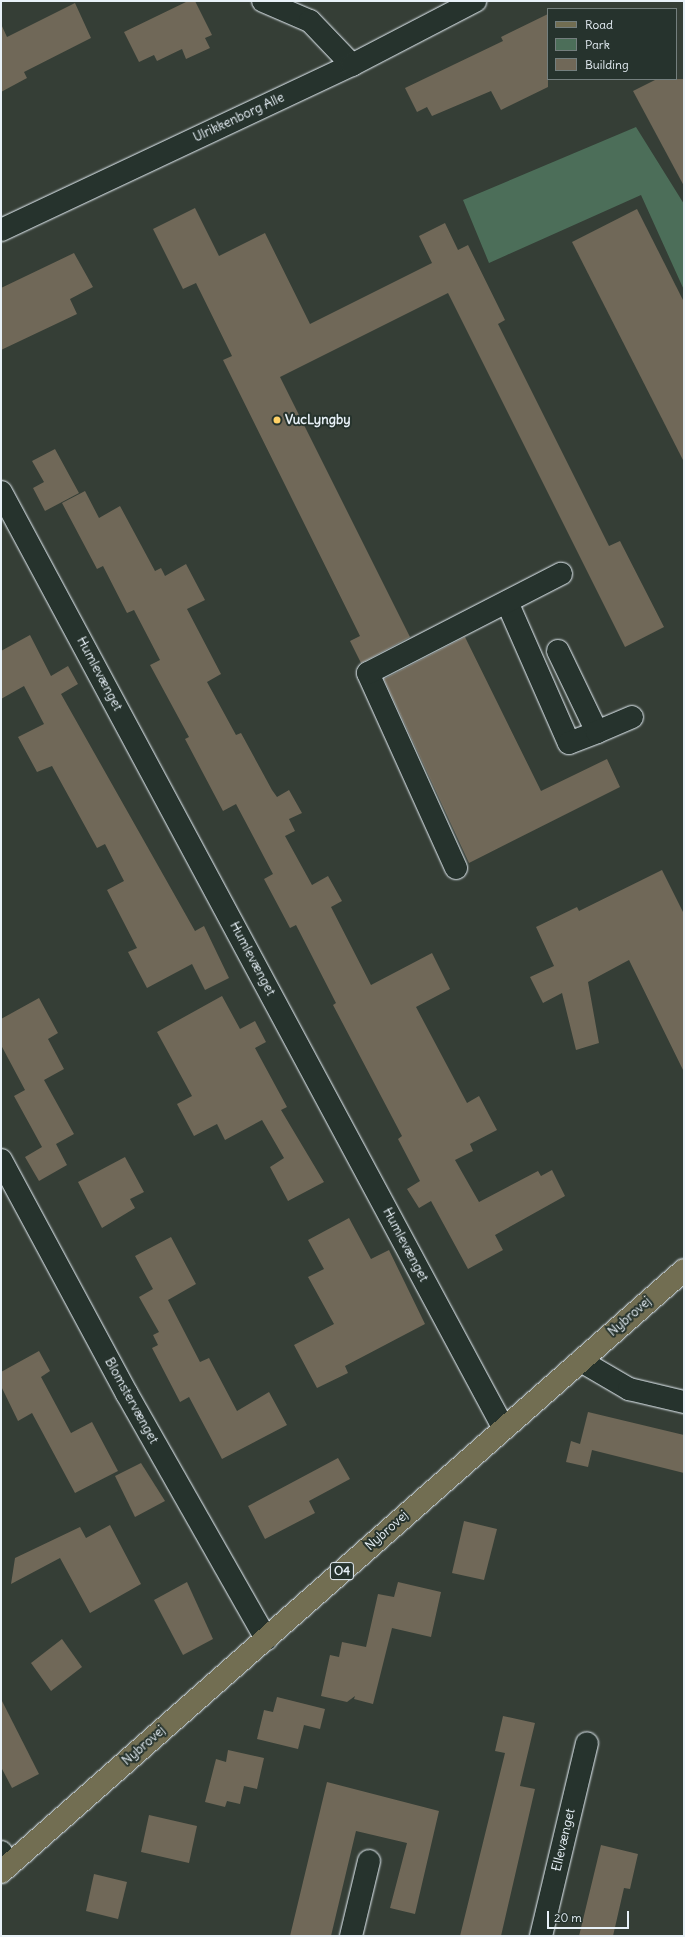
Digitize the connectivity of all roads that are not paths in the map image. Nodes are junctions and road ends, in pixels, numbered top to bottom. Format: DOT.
graph roads {
  1 [pos="263,1"];
  2 [pos="475,1"];
  3 [pos="352,65"];
  4 [pos="1,230"];
  5 [pos="1,492"];
  6 [pos="561,574"];
  7 [pos="507,602"];
  8 [pos="558,651"];
  9 [pos="632,717"];
  10 [pos="597,732"];
  11 [pos="456,868"];
  12 [pos="1,1160"];
  13 [pos="684,1270"];
  14 [pos="581,1361"];
  15 [pos="684,1402"];
  16 [pos="503,1427"];
  17 [pos="266,1639"];
  18 [pos="587,1743"];
  19 [pos="369,1861"];
  20 [pos="4,1863"];
  21 [pos="351,1936"];
  22 [pos="541,1936"];
  1 -- 3 [label="street"];
  2 -- 3 [label="street, Ulrikkenborg Alle"];
  3 -- 4 [label="street, Ulrikkenborg Alle"];
  5 -- 16 [label="street, Humlevænget"];
  6 -- 7 [label="street"];
  7 -- 10 [label="street"];
  7 -- 11 [label="street"];
  8 -- 10 [label="street"];
  9 -- 10 [label="street"];
  12 -- 17 [label="street, Blomstervænget"];
  13 -- 14 [label="main road, Nybrovej / O4"];
  14 -- 15 [label="street"];
  14 -- 16 [label="main road, Nybrovej / O4"];
  16 -- 17 [label="main road, Nybrovej / O4"];
  17 -- 20 [label="main road, Nybrovej / O4"];
  18 -- 22 [label="street, Ellevænget"];
  19 -- 21 [label="street"];
}
